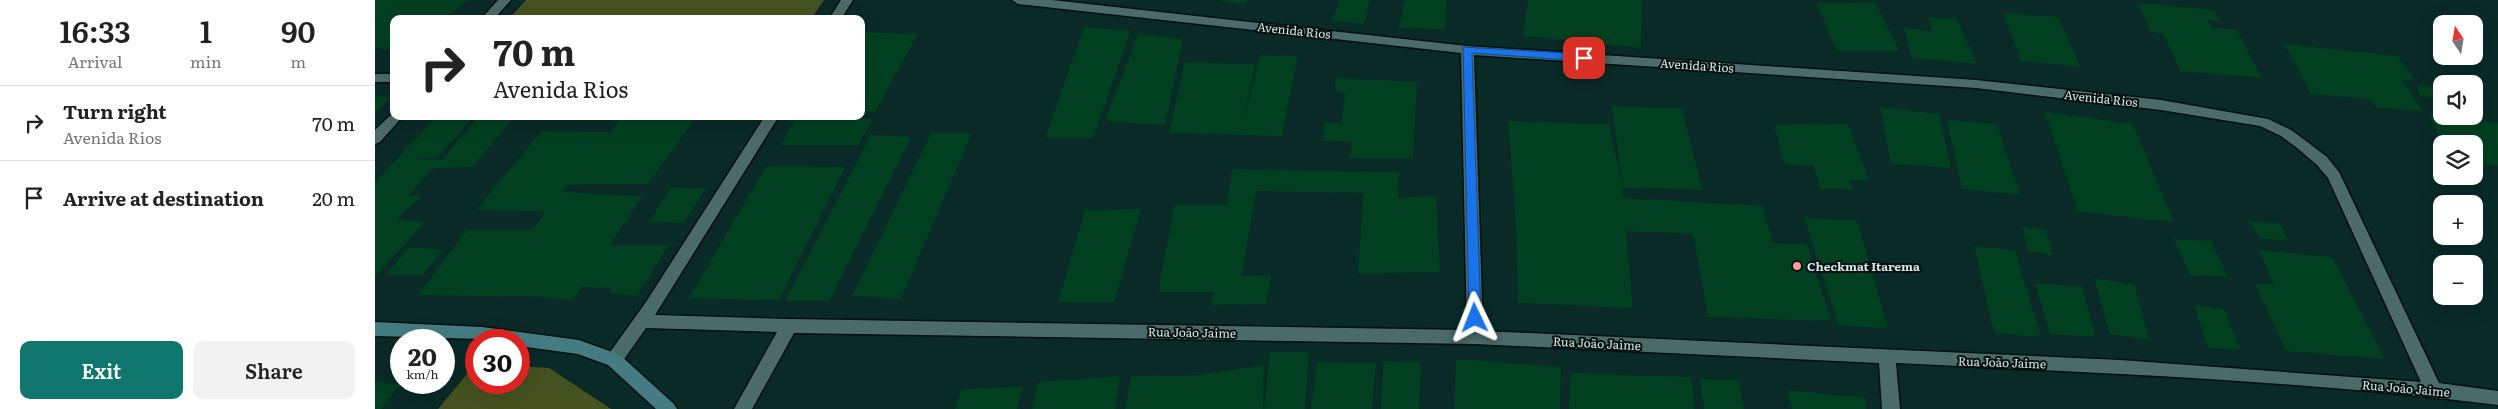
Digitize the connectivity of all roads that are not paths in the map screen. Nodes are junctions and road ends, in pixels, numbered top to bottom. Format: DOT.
graph roads {
  1 [pos="505,0"];
  2 [pos="847,0"];
  3 [pos="1018,0"];
  4 [pos="491,15"];
  5 [pos="838,15"];
  6 [pos="1467,50"];
  7 [pos="375,78"];
  8 [pos="390,78"];
  9 [pos="392,120"];
  10 [pos="769,120"];
  11 [pos="375,139"];
  12 [pos="642,321"];
  13 [pos="789,326"];
  14 [pos="375,329"];
  15 [pos="1475,337"];
  16 [pos="1887,358"];
  17 [pos="614,360"];
  18 [pos="2433,390"];
  19 [pos="2498,398"];
  20 [pos="668,409"];
  21 [pos="743,409"];
  22 [pos="1891,409"];
  1 -- 4 [label="street"];
  2 -- 5 [label="street"];
  3 -- 6 [label="street, Avenida Rios"];
  6 -- 15 [label="street"];
  6 -- 18 [label="street, Avenida Rios"];
  7 -- 8 [label="street"];
  9 -- 11 [label="street"];
  10 -- 12 [label="street"];
  12 -- 13 [label="street, Rua João Jaime"];
  12 -- 17 [label="street"];
  13 -- 15 [label="street, Rua João Jaime"];
  13 -- 21 [label="street"];
  14 -- 17 [label="street"];
  15 -- 16 [label="street, Rua João Jaime"];
  16 -- 18 [label="street, Rua João Jaime"];
  16 -- 22 [label="street"];
  17 -- 20 [label="street"];
  18 -- 19 [label="street, Rua João Jaime"];
}
